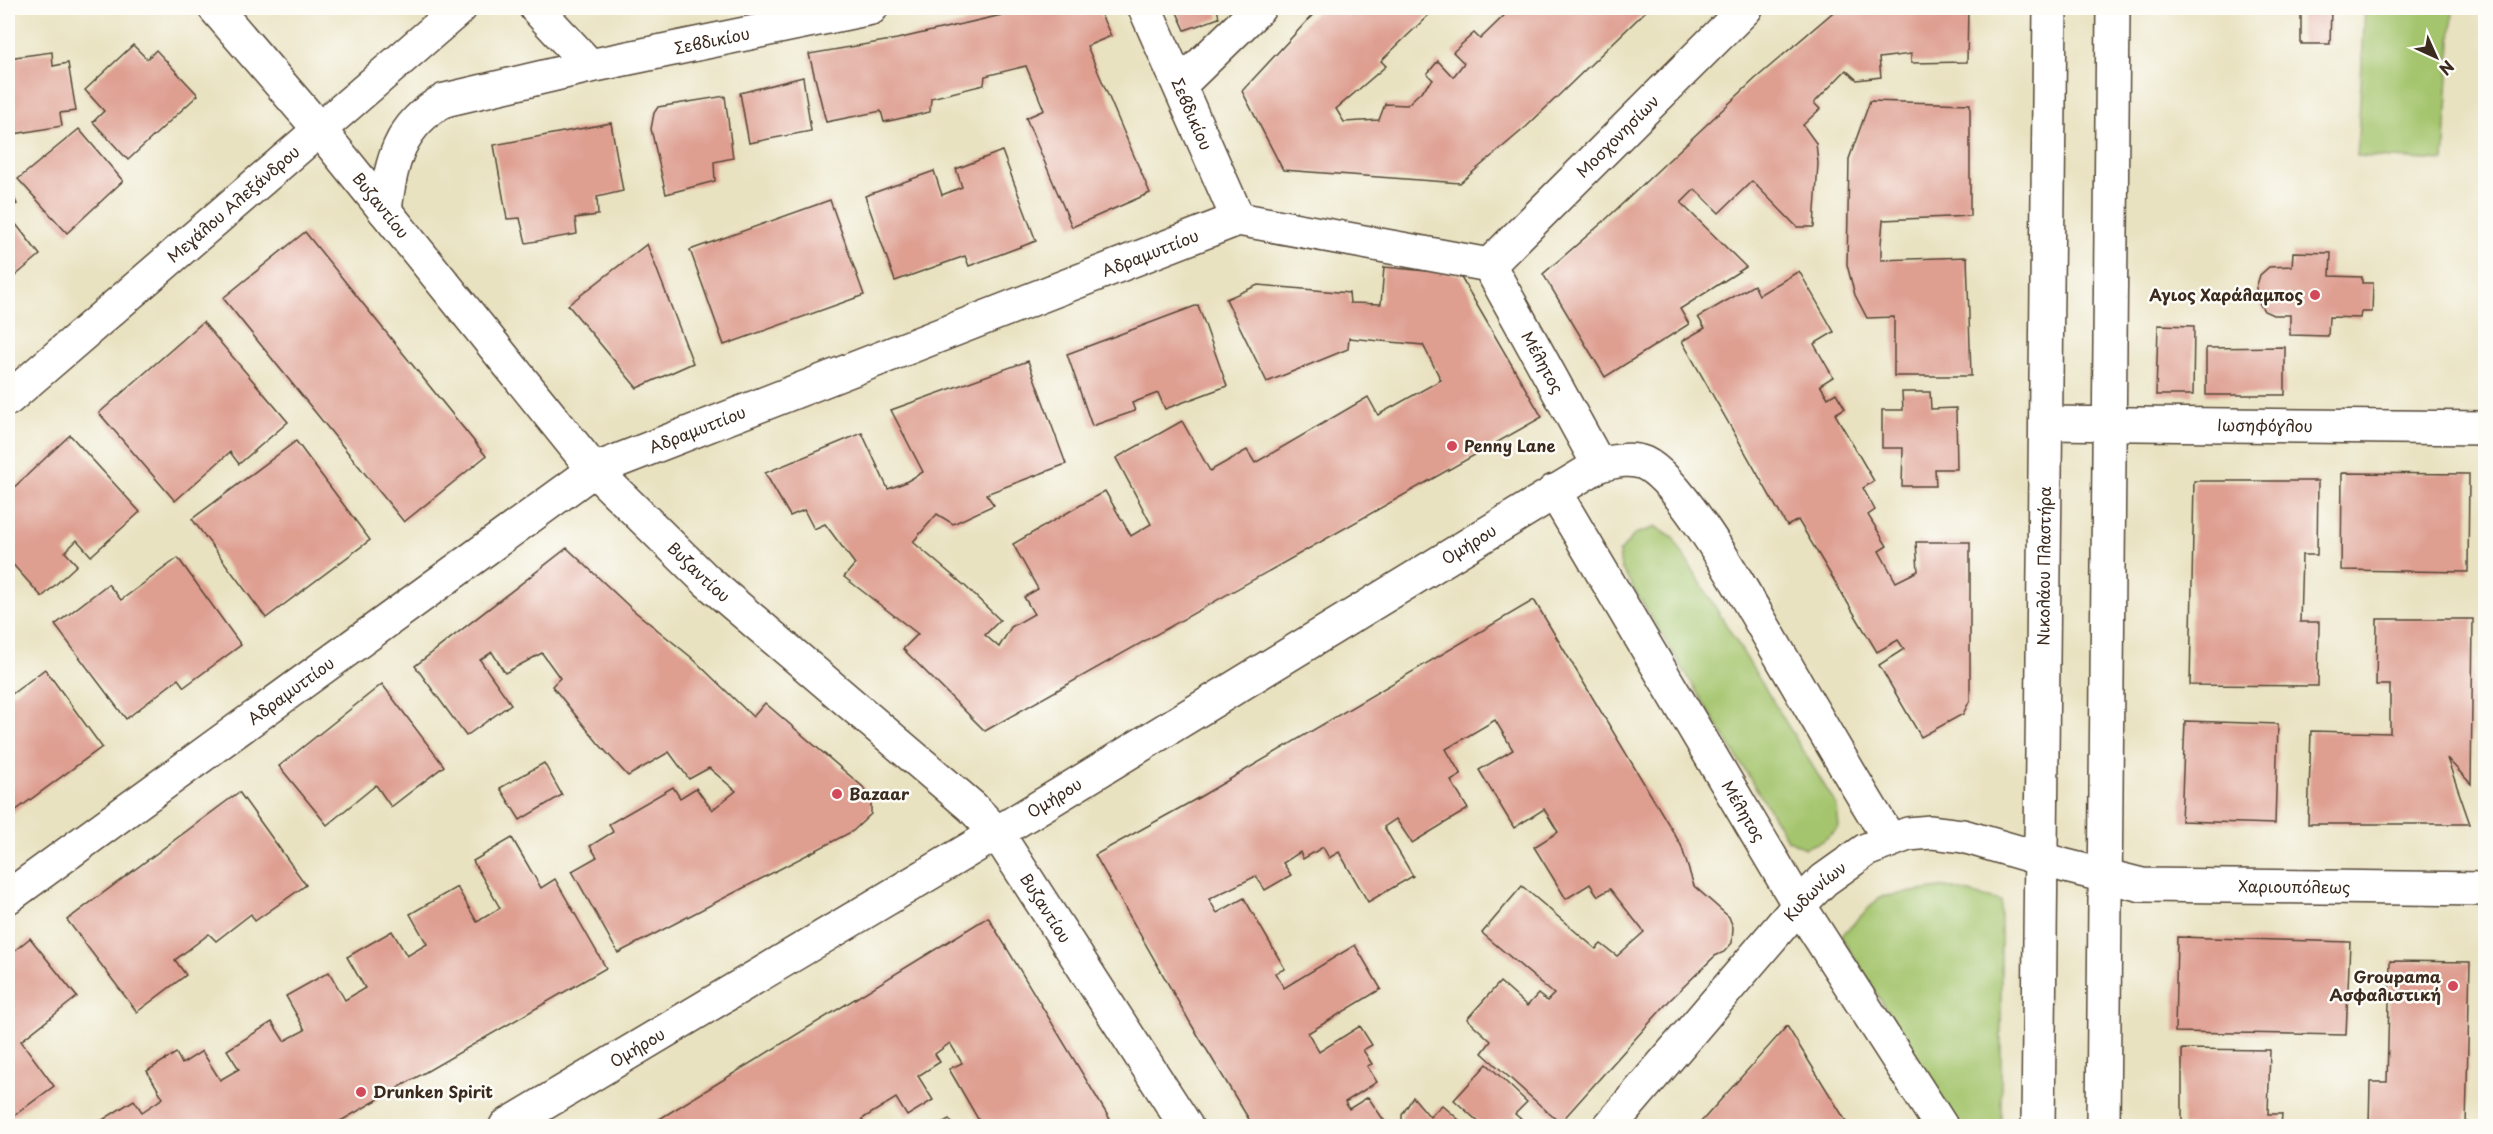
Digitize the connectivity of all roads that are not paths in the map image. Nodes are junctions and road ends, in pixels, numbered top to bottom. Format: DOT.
graph roads {
  1 [pos="215,8"];
  2 [pos="460,8"];
  3 [pos="536,8"];
  4 [pos="871,8"];
  5 [pos="1145,8"];
  6 [pos="1259,8"];
  7 [pos="1746,8"];
  8 [pos="2050,8"];
  9 [pos="2113,8"];
  10 [pos="590,66"];
  11 [pos="1180,86"];
  12 [pos="319,129"];
  13 [pos="385,211"];
  14 [pos="1238,219"];
  15 [pos="1489,265"];
  16 [pos="8,399"];
  17 [pos="2046,423"];
  18 [pos="2109,425"];
  19 [pos="2486,428"];
  20 [pos="1599,465"];
  21 [pos="594,470"];
  22 [pos="1554,491"];
  23 [pos="997,834"];
  24 [pos="1890,840"];
  25 [pos="2041,858"];
  26 [pos="2105,876"];
  27 [pos="2486,889"];
  28 [pos="8,897"];
  29 [pos="1799,905"];
  30 [pos="506,1126"];
  31 [pos="1186,1126"];
  32 [pos="1610,1126"];
  33 [pos="1941,1126"];
  34 [pos="2038,1126"];
  35 [pos="2103,1126"];
  1 -- 12 [label="street, Βυζαντίου"];
  2 -- 12 [label="street, Μεγάλου Αλεξάνδρου"];
  3 -- 10 [label="street"];
  4 -- 10 [label="street, Σεβδικίου"];
  5 -- 11 [label="street, Σεβδικίου"];
  6 -- 11 [label="street"];
  7 -- 15 [label="street, Μοσχονησίων"];
  8 -- 17 [label="street, Νικολάου Πλαστήρα"];
  9 -- 18 [label="street"];
  10 -- 13 [label="street, Σεβδικίου"];
  11 -- 14 [label="street, Σεβδικίου"];
  12 -- 13 [label="street, Βυζαντίου"];
  12 -- 16 [label="street, Μεγάλου Αλεξάνδρου"];
  13 -- 21 [label="street, Βυζαντίου"];
  14 -- 15 [label="street"];
  14 -- 21 [label="street, Αδραμυττίου"];
  15 -- 20 [label="street, Μέλητος"];
  17 -- 18 [label="street, Ιωσηφόγλου"];
  17 -- 25 [label="street, Νικολάου Πλαστήρα"];
  18 -- 19 [label="street, Ιωσηφόγλου"];
  18 -- 26 [label="street"];
  20 -- 22 [label="street, Ομήρου"];
  20 -- 24 [label="street"];
  21 -- 23 [label="street, Βυζαντίου"];
  21 -- 28 [label="street, Αδραμυττίου"];
  22 -- 23 [label="street, Ομήρου"];
  22 -- 29 [label="street, Μέλητος"];
  23 -- 30 [label="street, Ομήρου"];
  23 -- 31 [label="street, Βυζαντίου"];
  24 -- 25 [label="street, Κυδωνίων"];
  24 -- 29 [label="street, Κυδωνίων"];
  25 -- 26 [label="street, Κυδωνίων"];
  25 -- 34 [label="street, Νικολάου Πλαστήρα"];
  26 -- 27 [label="street, Χαριουπόλεως"];
  26 -- 35 [label="street"];
  29 -- 32 [label="street, Κυδωνίων"];
  29 -- 33 [label="street, Μέλητος"];
}
